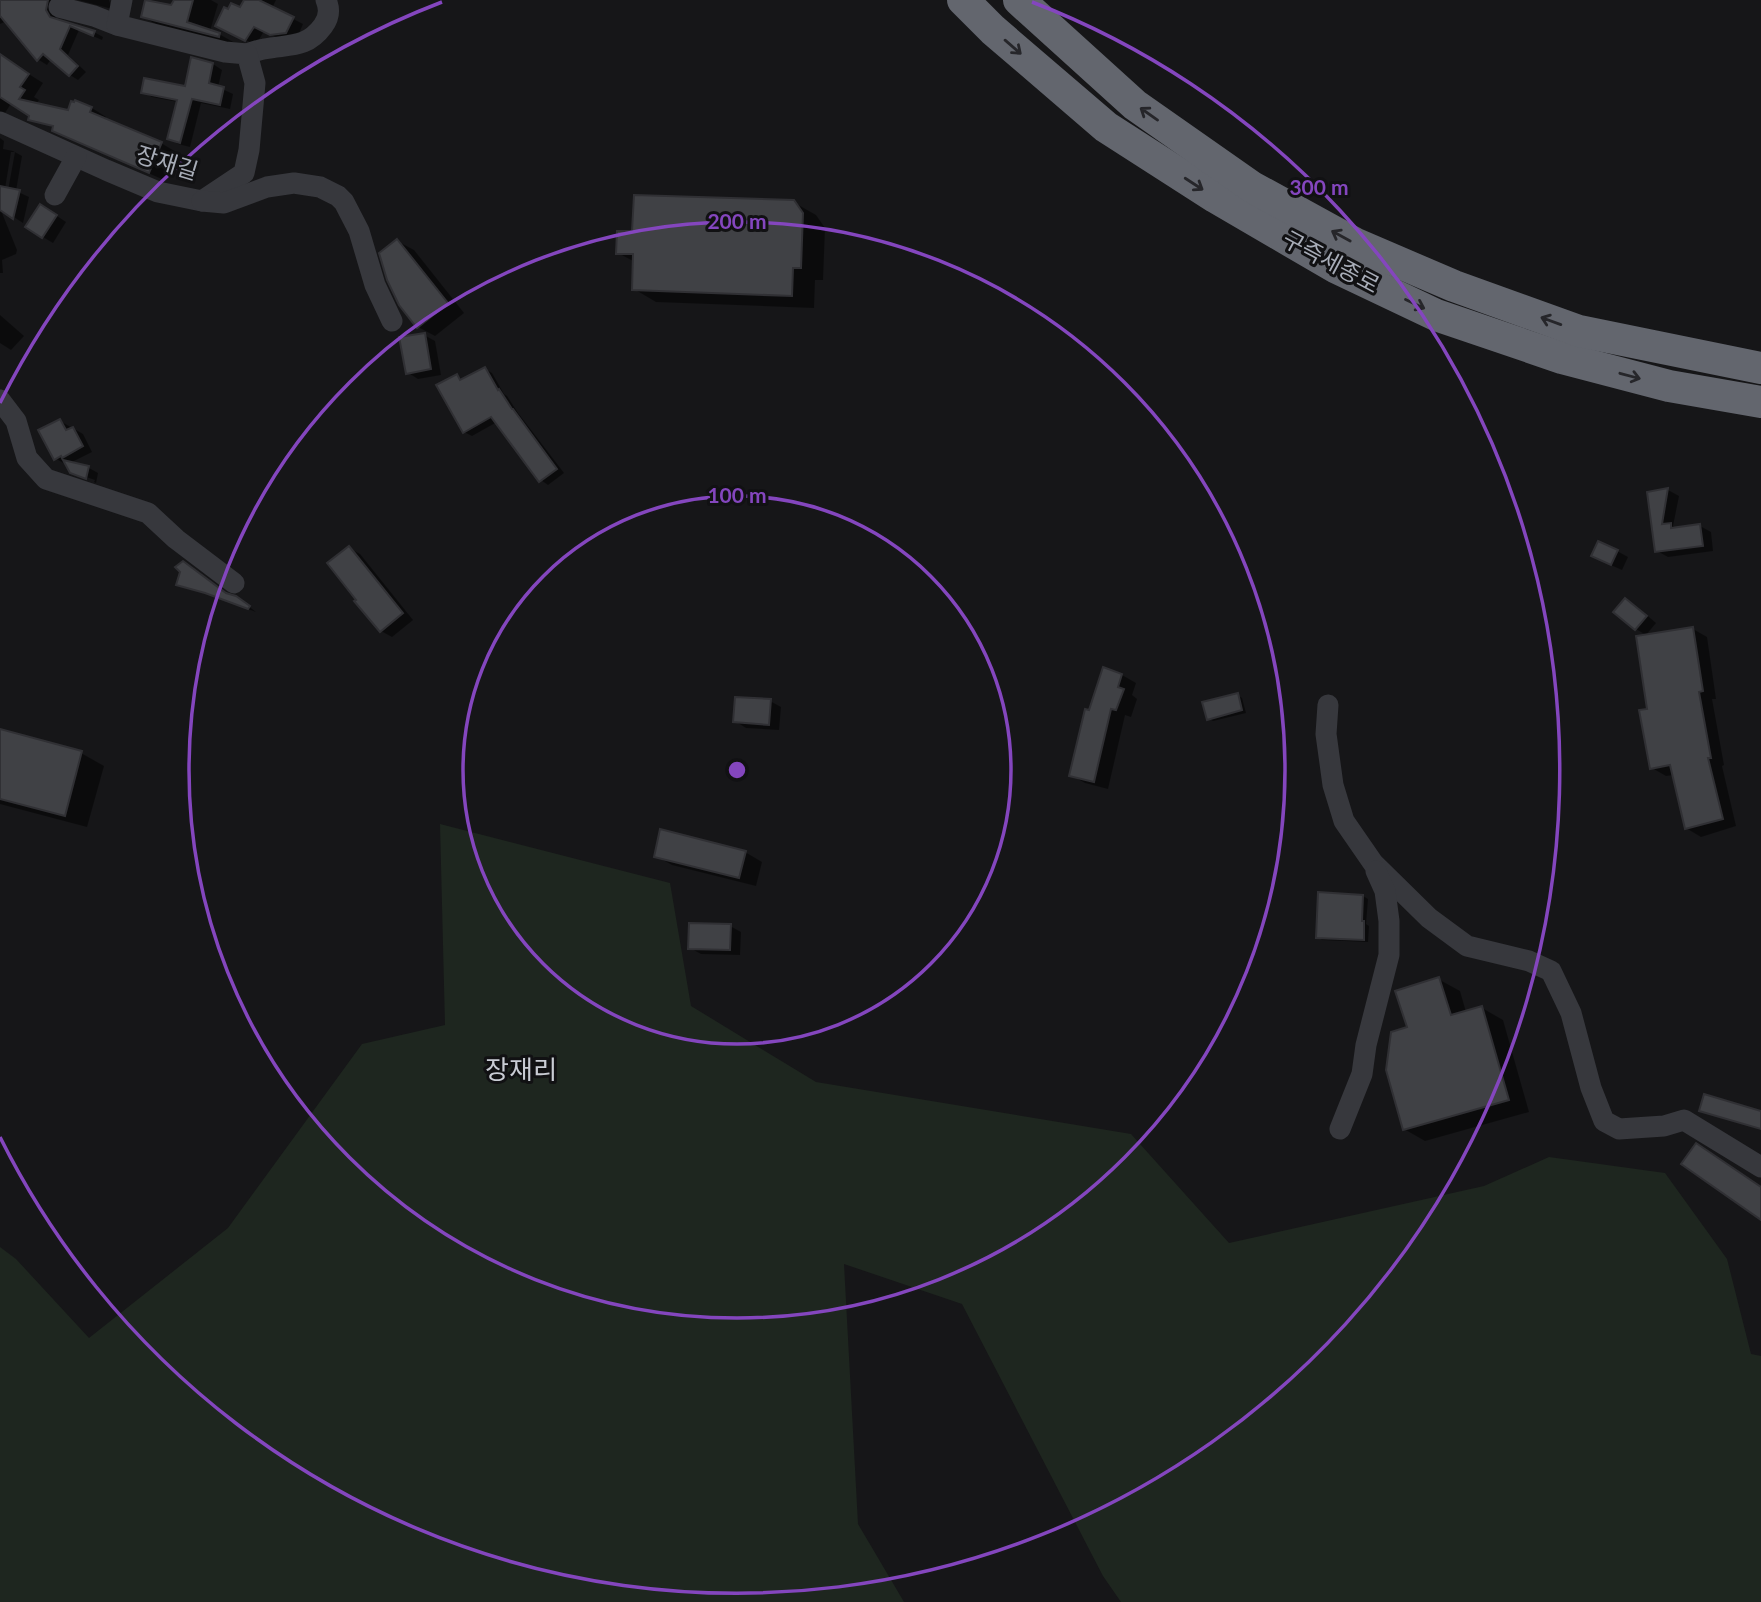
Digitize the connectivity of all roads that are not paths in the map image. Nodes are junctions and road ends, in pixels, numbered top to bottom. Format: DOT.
graph roads {
  1 [pos="122,0"];
  2 [pos="326,0"];
  3 [pos="963,0"];
  4 [pos="1019,0"];
  5 [pos="59,7"];
  6 [pos="117,25"];
  7 [pos="247,54"];
  8 [pos="0,122"];
  9 [pos="76,157"];
  10 [pos="55,195"];
  11 [pos="202,201"];
  12 [pos="392,321"];
  13 [pos="1761,368"];
  14 [pos="0,400"];
  15 [pos="1761,402"];
  16 [pos="234,583"];
  17 [pos="1328,705"];
  18 [pos="1373,863"];
  19 [pos="1340,1129"];
  20 [pos="1761,1167"];
  1 -- 6 [label="street"];
  2 -- 7 [label="street"];
  3 -- 15 [label="highway, 구즉세종로, one-way"];
  13 -- 4 [label="highway, 구즉세종로, one-way"];
  5 -- 6 [label="street"];
  6 -- 7 [label="street"];
  7 -- 11 [label="street, 장재길"];
  8 -- 9 [label="street, 장재길"];
  9 -- 10 [label="street"];
  9 -- 11 [label="street, 장재길"];
  11 -- 12 [label="street"];
  14 -- 16 [label="street"];
  17 -- 18 [label="street"];
  18 -- 19 [label="street"];
  18 -- 20 [label="street"];
}
